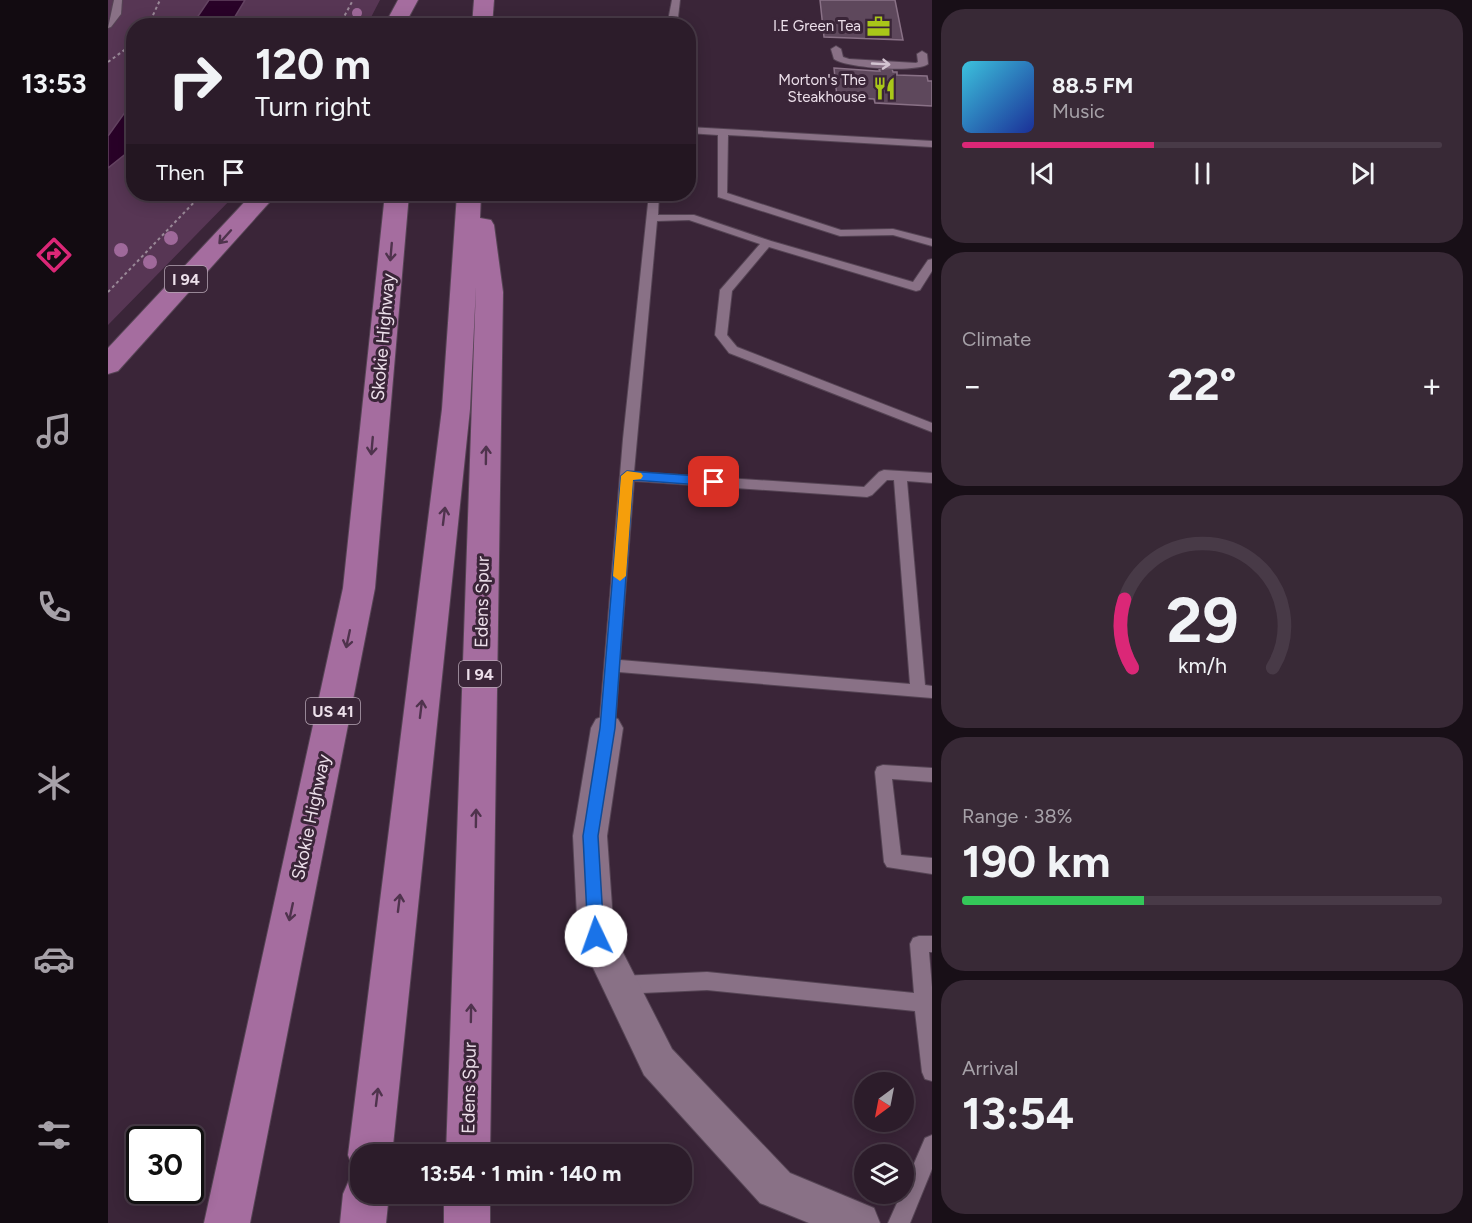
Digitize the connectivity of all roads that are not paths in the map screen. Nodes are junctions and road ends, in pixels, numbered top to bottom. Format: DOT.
graph roads {
  1 [pos="118,0"];
  2 [pos="408,0"];
  3 [pos="484,0"];
  4 [pos="676,0"];
  5 [pos="398,18"];
  6 [pos="483,18"];
  7 [pos="673,18"];
  8 [pos="108,25"];
  9 [pos="836,49"];
  10 [pos="922,54"];
  11 [pos="696,130"];
  12 [pos="723,132"];
  13 [pos="932,144"];
  14 [pos="259,201"];
  15 [pos="396,201"];
  16 [pos="469,201"];
  17 [pos="480,201"];
  18 [pos="653,201"];
  19 [pos="652,218"];
  20 [pos="767,243"];
  21 [pos="932,243"];
  22 [pos="932,262"];
  23 [pos="108,365"];
  24 [pos="932,428"];
  25 [pos="627,476"];
  26 [pos="900,476"];
  27 [pos="932,478"];
  28 [pos="612,665"];
  29 [pos="925,691"];
  30 [pos="607,728"];
  31 [pos="932,775"];
  32 [pos="932,867"];
  33 [pos="932,944"];
  34 [pos="620,985"];
  35 [pos="924,1003"];
  36 [pos="932,1072"];
  37 [pos="371,1144"];
  38 [pos="468,1144"];
  39 [pos="932,1145"];
  40 [pos="365,1204"];
  41 [pos="466,1204"];
  42 [pos="227,1223"];
  43 [pos="363,1223"];
  44 [pos="467,1223"];
  45 [pos="859,1223"];
  46 [pos="899,1223"];
  1 -- 8 [label="lane"];
  2 -- 5 [label="highway"];
  3 -- 6 [label="highway"];
  4 -- 7 [label="lane"];
  9 -- 10 [label="lane, one-way"];
  11 -- 12 [label="lane"];
  12 -- 13 [label="lane"];
  12 -- 21 [label="lane"];
  14 -- 23 [label="highway, I 94, one-way"];
  15 -- 42 [label="highway, Skokie Highway / US 41, one-way"];
  37 -- 16 [label="highway, one-way"];
  38 -- 17 [label="highway, Edens Spur / I 94, one-way"];
  18 -- 19 [label="lane"];
  19 -- 20 [label="lane"];
  19 -- 25 [label="lane"];
  20 -- 22 [label="lane"];
  20 -- 24 [label="lane"];
  25 -- 26 [label="lane"];
  25 -- 28 [label="lane"];
  26 -- 27 [label="lane"];
  26 -- 29 [label="lane"];
  28 -- 29 [label="lane"];
  28 -- 30 [label="lane"];
  30 -- 34 [label="street"];
  31 -- 32 [label="lane"];
  33 -- 35 [label="lane"];
  34 -- 35 [label="lane"];
  34 -- 45 [label="street"];
  35 -- 36 [label="lane"];
  39 -- 46 [label="lane"];
  40 -- 43 [label="highway"];
  41 -- 44 [label="highway"];
}
